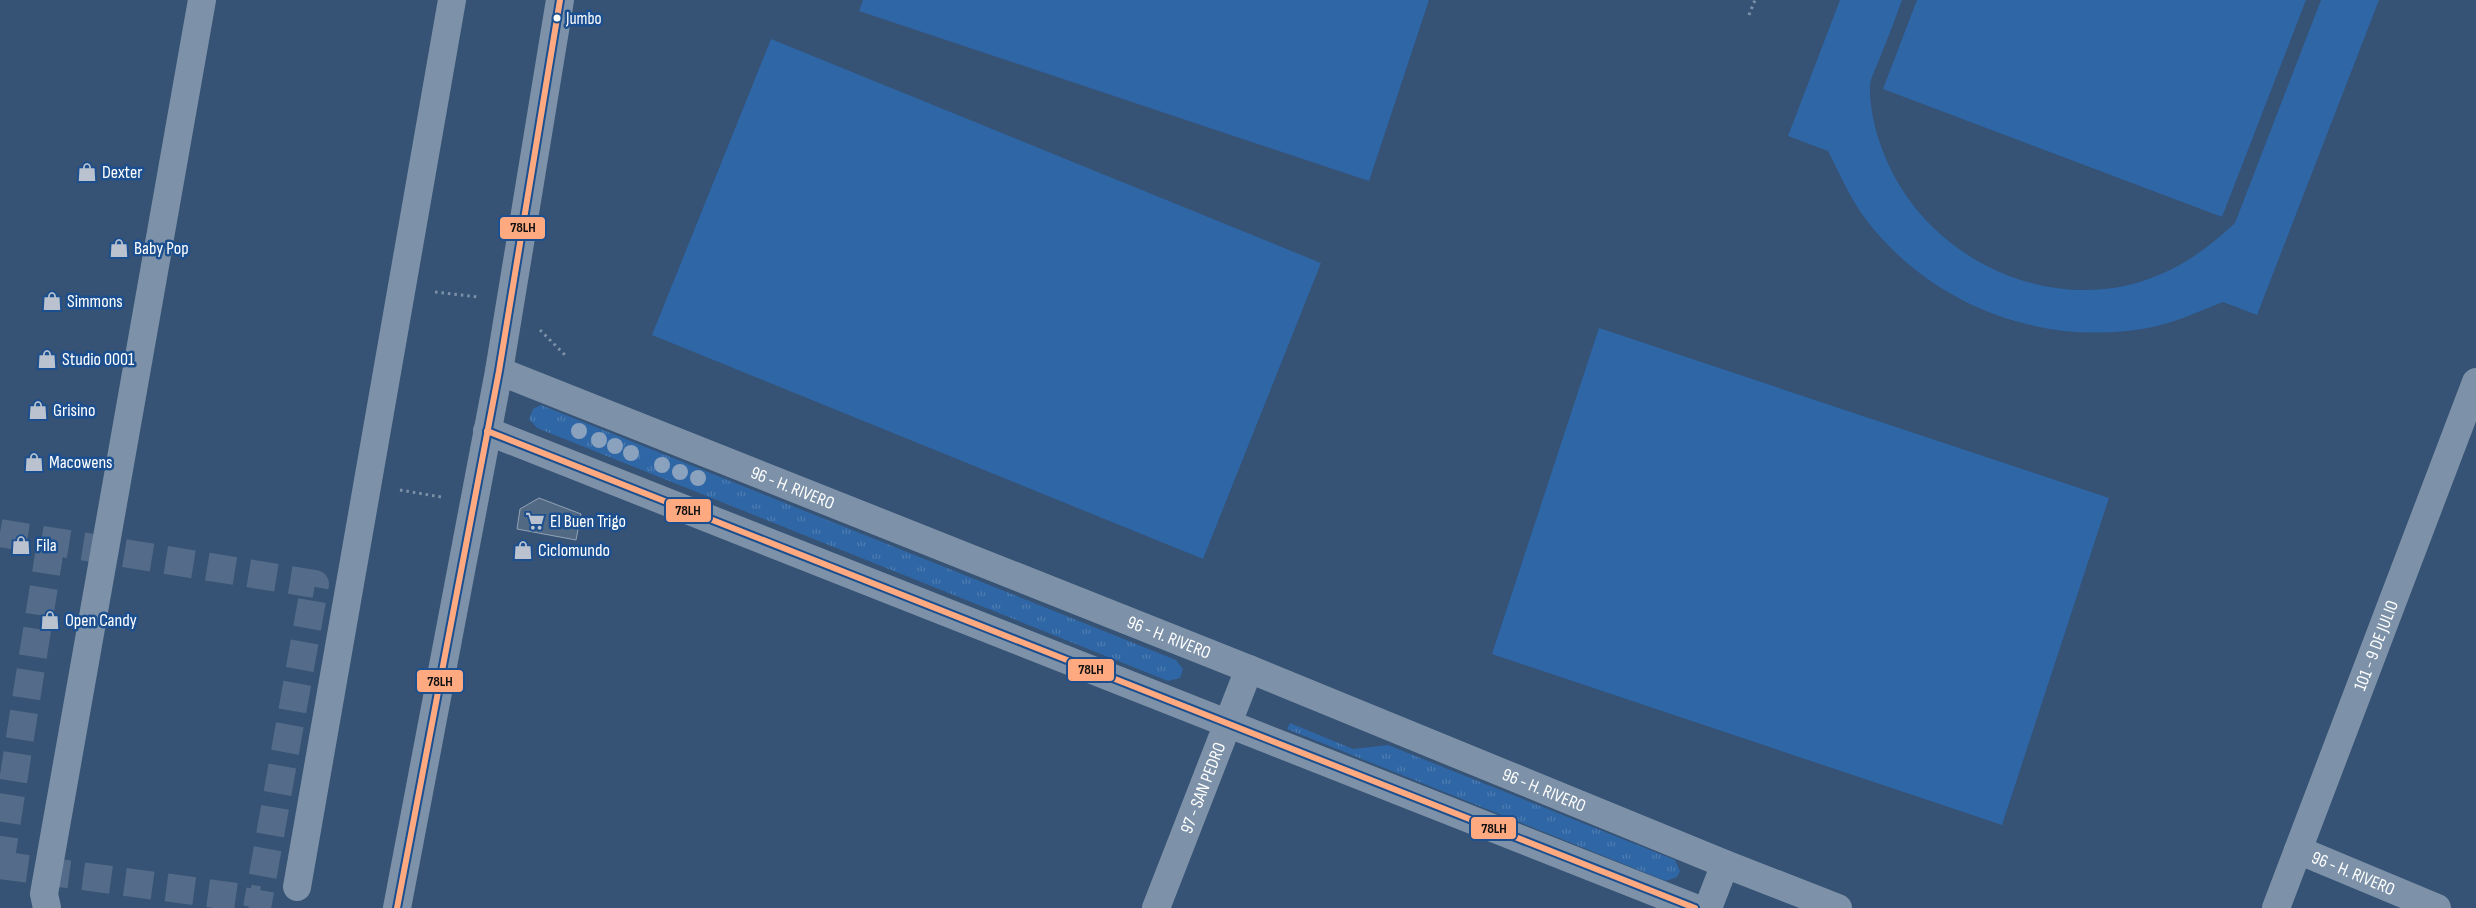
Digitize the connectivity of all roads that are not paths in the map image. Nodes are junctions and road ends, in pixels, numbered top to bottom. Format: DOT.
graph roads {
  1 [pos="202,0"];
  2 [pos="452,0"];
  3 [pos="560,0"];
  4 [pos="499,371"];
  5 [pos="2476,382"];
  6 [pos="487,431"];
  7 [pos="1249,669"];
  8 [pos="1228,725"];
  9 [pos="2298,850"];
  10 [pos="1725,864"];
  11 [pos="297,887"];
  12 [pos="45,901"];
  13 [pos="397,908"];
  14 [pos="1156,908"];
  15 [pos="1695,908"];
  16 [pos="1708,908"];
  17 [pos="1838,908"];
  18 [pos="2276,908"];
  19 [pos="2437,908"];
  1 -- 12 [label="street"];
  2 -- 11 [label="street"];
  3 -- 4 [label="street"];
  4 -- 6 [label="street"];
  4 -- 7 [label="street, 96 - H. RIVERO"];
  5 -- 9 [label="street, 101 - 9 DE JULIO"];
  6 -- 8 [label="street"];
  6 -- 13 [label="street"];
  7 -- 8 [label="street, 97 - SAN PEDRO"];
  7 -- 10 [label="street, 96 - H. RIVERO"];
  8 -- 14 [label="street, 97 - SAN PEDRO"];
  8 -- 15 [label="street"];
  9 -- 18 [label="street, 101 - 9 DE JULIO"];
  9 -- 19 [label="street, 96 - H. RIVERO"];
  10 -- 16 [label="street"];
  10 -- 17 [label="street, 96 - H. RIVERO"];
}
